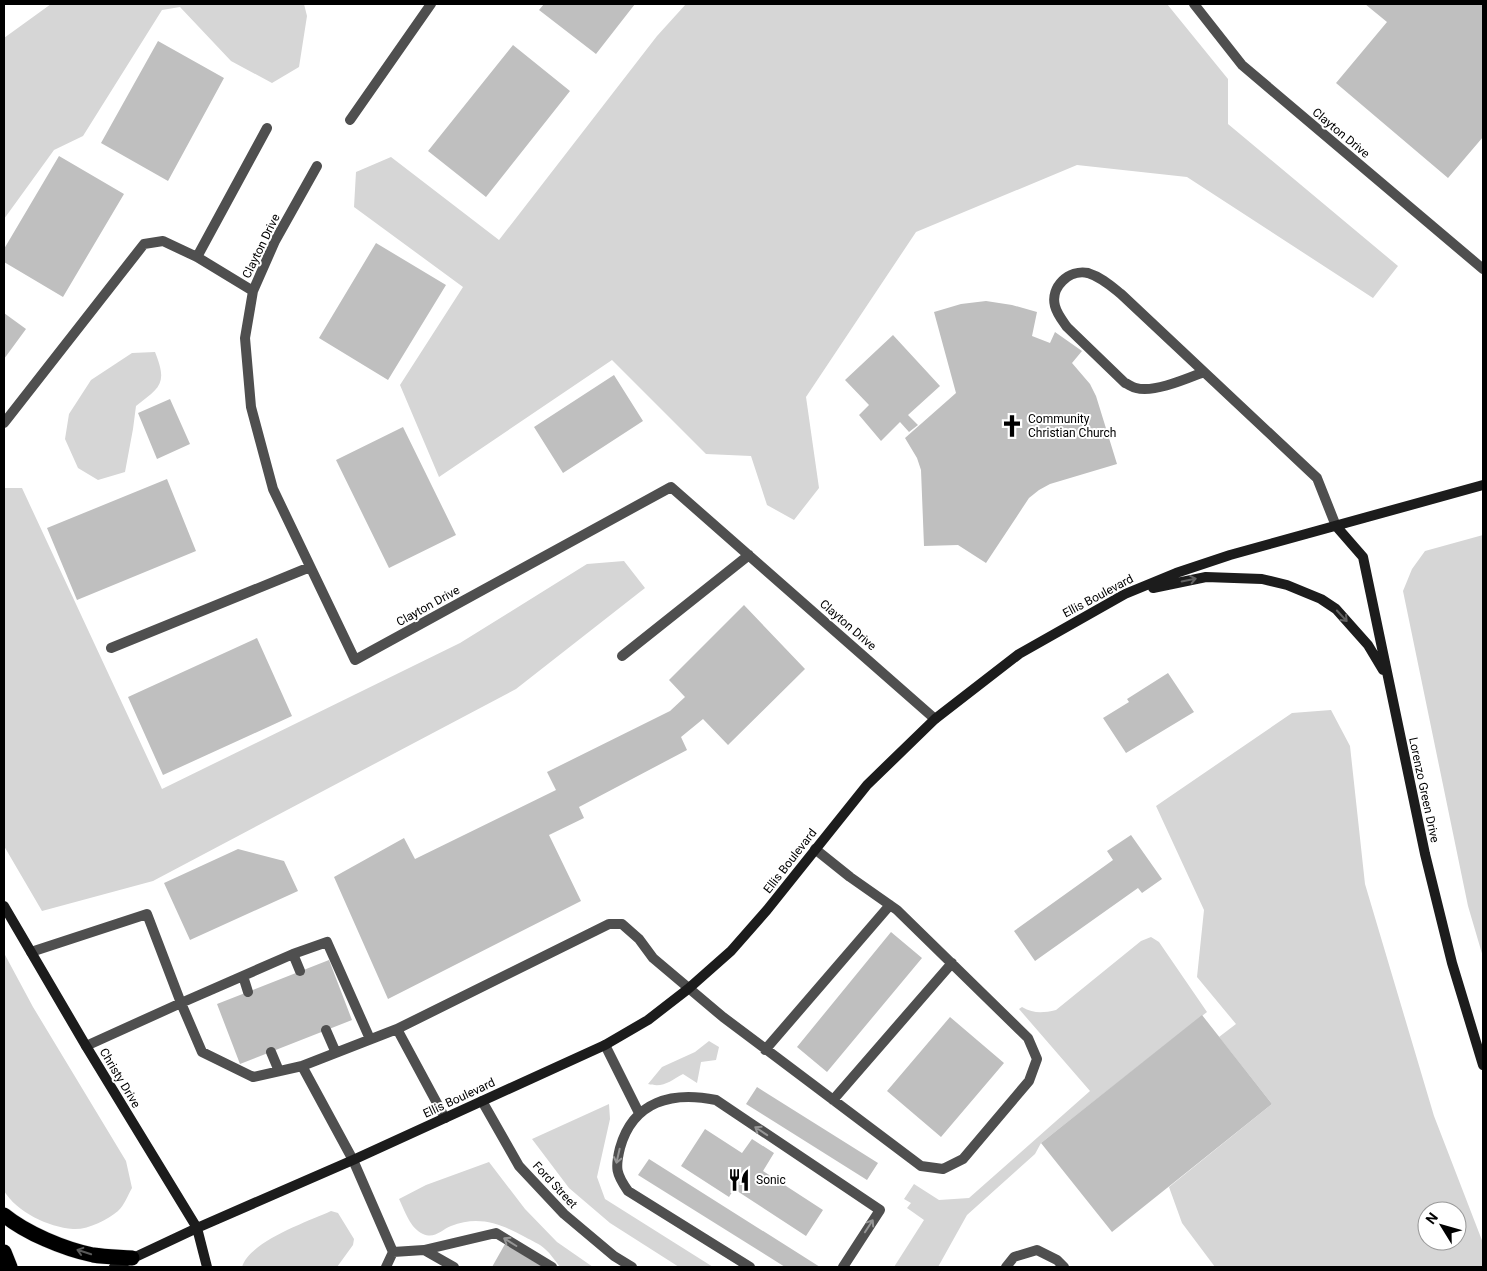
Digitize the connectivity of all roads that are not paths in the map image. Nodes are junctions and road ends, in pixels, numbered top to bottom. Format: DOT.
graph roads {
  1 [pos="431,4"];
  2 [pos="1194,4"];
  3 [pos="350,120"];
  4 [pos="267,128"];
  5 [pos="318,166"];
  6 [pos="197,257"];
  7 [pos="1483,269"];
  8 [pos="253,291"];
  9 [pos="1204,372"];
  10 [pos="4,423"];
  11 [pos="1483,485"];
  12 [pos="1336,526"];
  13 [pos="749,556"];
  14 [pos="310,567"];
  15 [pos="1125,594"];
  16 [pos="110,648"];
  17 [pos="622,656"];
  18 [pos="1394,707"];
  19 [pos="935,719"];
  20 [pos="815,849"];
  21 [pos="890,905"];
  22 [pos="4,906"];
  23 [pos="31,952"];
  24 [pos="294,954"];
  25 [pos="952,964"];
  26 [pos="300,971"];
  27 [pos="243,976"];
  28 [pos="688,989"];
  29 [pos="248,992"];
  30 [pos="181,1003"];
  31 [pos="397,1029"];
  32 [pos="326,1030"];
  33 [pos="370,1039"];
  34 [pos="605,1045"];
  35 [pos="86,1046"];
  36 [pos="765,1050"];
  37 [pos="271,1052"];
  38 [pos="336,1053"];
  39 [pos="302,1066"];
  40 [pos="1483,1066"];
  41 [pos="279,1071"];
  42 [pos="834,1100"];
  43 [pos="482,1101"];
  44 [pos="639,1113"];
  45 [pos="445,1118"];
  46 [pos="353,1160"];
  47 [pos="4,1215"];
  48 [pos="197,1228"];
  49 [pos="424,1250"];
  50 [pos="4,1252"];
  51 [pos="393,1252"];
  52 [pos="132,1258"];
  53 [pos="10,1267"];
  54 [pos="114,1267"];
  55 [pos="207,1267"];
  56 [pos="386,1267"];
  57 [pos="454,1267"];
  58 [pos="552,1267"];
  59 [pos="632,1267"];
  60 [pos="750,1267"];
  61 [pos="843,1267"];
  62 [pos="1006,1267"];
  63 [pos="1064,1267"];
  1 -- 3 [label="street"];
  2 -- 7 [label="street, Clayton Drive"];
  4 -- 6 [label="street"];
  5 -- 8 [label="street, Clayton Drive"];
  6 -- 8 [label="street"];
  6 -- 10 [label="street"];
  8 -- 14 [label="street, Clayton Drive"];
  9 -- 9 [label="street"];
  9 -- 12 [label="street"];
  11 -- 12 [label="main road, Ellis Boulevard"];
  12 -- 15 [label="main road, Ellis Boulevard"];
  12 -- 18 [label="main road, Lorenzo Green Drive"];
  13 -- 14 [label="street, Clayton Drive"];
  13 -- 17 [label="street"];
  13 -- 19 [label="street, Clayton Drive"];
  14 -- 16 [label="street"];
  15 -- 18 [label="main road, one-way"];
  15 -- 19 [label="main road, Ellis Boulevard"];
  18 -- 40 [label="main road, Lorenzo Green Drive"];
  19 -- 20 [label="main road, Ellis Boulevard"];
  20 -- 21 [label="street"];
  20 -- 28 [label="main road, Ellis Boulevard"];
  21 -- 25 [label="street"];
  21 -- 36 [label="street"];
  22 -- 23 [label="main road, Christy Drive"];
  23 -- 30 [label="street"];
  23 -- 35 [label="main road, Christy Drive"];
  24 -- 26 [label="street"];
  24 -- 27 [label="street"];
  24 -- 33 [label="street"];
  25 -- 42 [label="street"];
  25 -- 42 [label="street"];
  27 -- 29 [label="street"];
  27 -- 30 [label="street"];
  28 -- 31 [label="street"];
  28 -- 34 [label="main road, Ellis Boulevard"];
  28 -- 36 [label="street"];
  30 -- 35 [label="street"];
  30 -- 41 [label="street"];
  31 -- 33 [label="street"];
  31 -- 45 [label="street"];
  32 -- 38 [label="street"];
  33 -- 38 [label="street"];
  34 -- 43 [label="main road, Ellis Boulevard"];
  34 -- 44 [label="street"];
  35 -- 48 [label="main road, Christy Drive"];
  36 -- 42 [label="street"];
  37 -- 41 [label="street"];
  38 -- 39 [label="street"];
  39 -- 41 [label="street"];
  39 -- 46 [label="street"];
  43 -- 45 [label="main road, Ellis Boulevard"];
  43 -- 59 [label="street, Ford Street"];
  44 -- 60 [label="street, one-way"];
  61 -- 44 [label="street, one-way"];
  45 -- 46 [label="main road, Ellis Boulevard"];
  46 -- 48 [label="main road, Ellis Boulevard"];
  46 -- 51 [label="street"];
  52 -- 47 [label="highway, one-way"];
  48 -- 52 [label="main road, Ellis Boulevard"];
  48 -- 55 [label="main road, Christy Drive"];
  49 -- 51 [label="street"];
  49 -- 57 [label="street"];
  58 -- 49 [label="street, one-way"];
  50 -- 53 [label="highway"];
  51 -- 56 [label="street"];
  52 -- 54 [label="main road, Ellis Boulevard"];
  62 -- 63 [label="street"];
}
